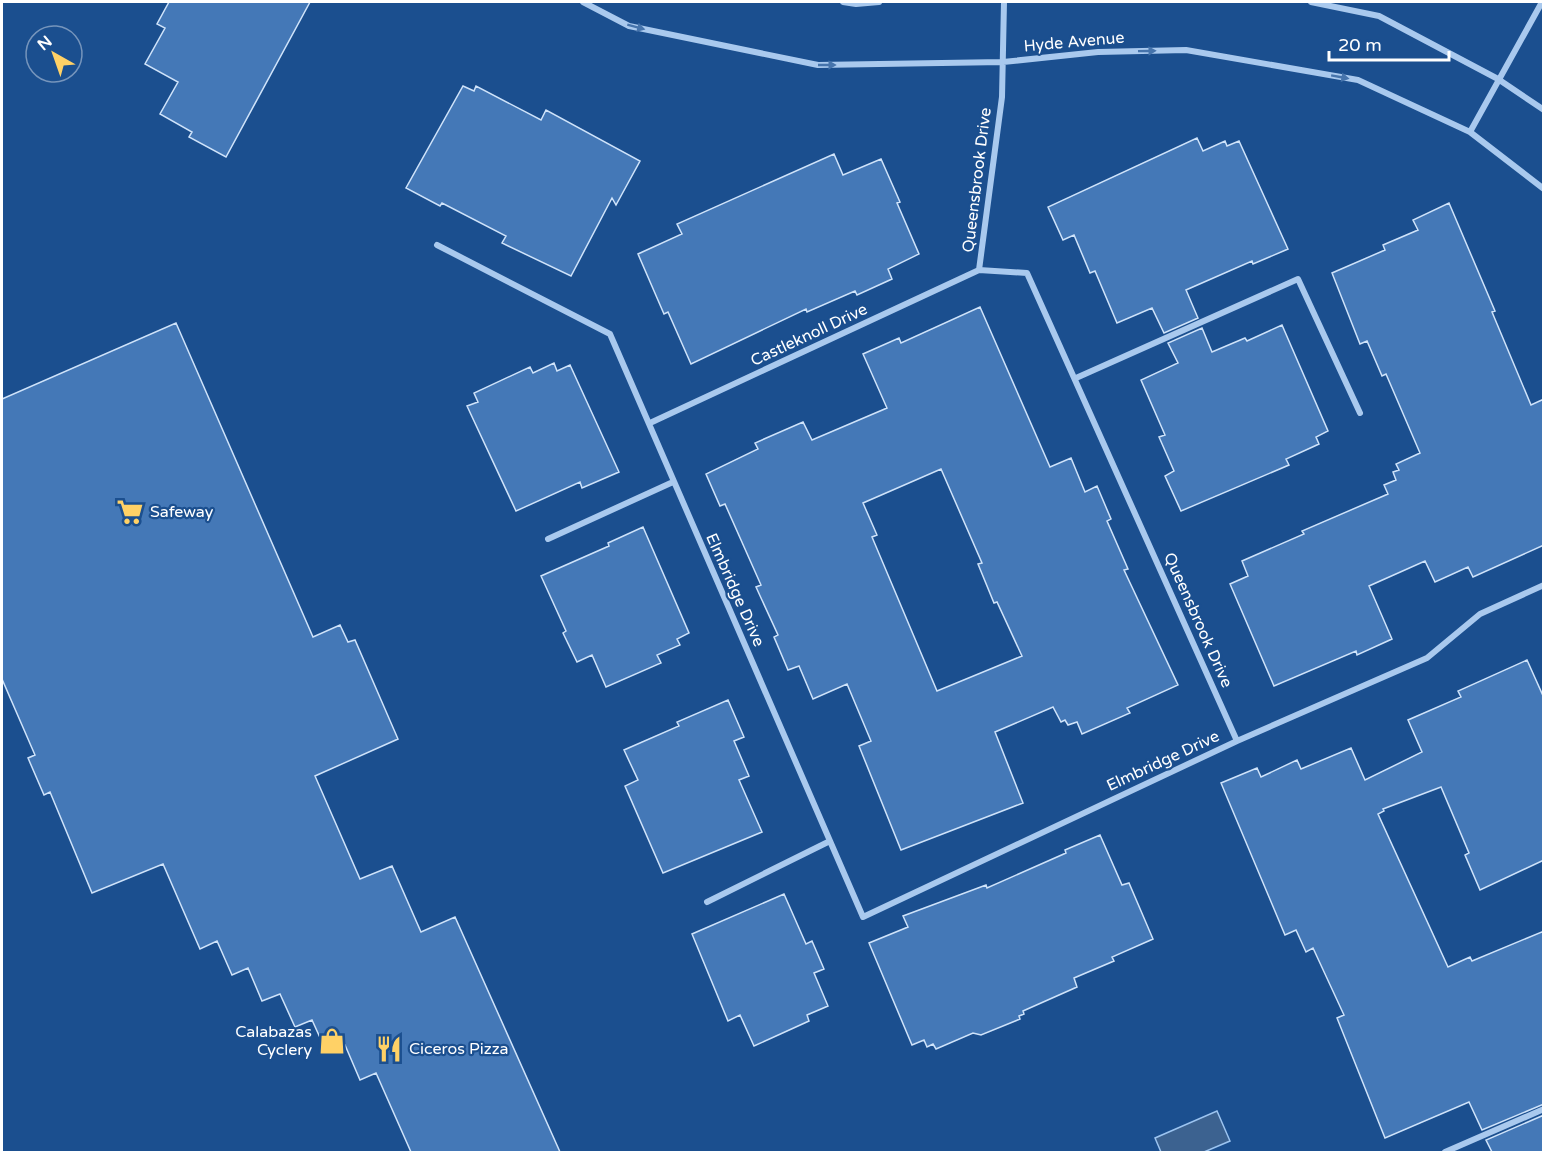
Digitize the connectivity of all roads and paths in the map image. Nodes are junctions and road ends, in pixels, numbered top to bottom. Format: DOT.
graph roads {
  1 [pos="584,2"];
  2 [pos="843,2"];
  3 [pos="879,2"];
  4 [pos="1004,2"];
  5 [pos="1311,2"];
  6 [pos="1542,2"];
  7 [pos="1003,62"];
  8 [pos="1498,79"];
  9 [pos="1544,110"];
  10 [pos="1470,132"];
  11 [pos="1544,189"];
  12 [pos="438,245"];
  13 [pos="979,270"];
  14 [pos="1076,378"];
  15 [pos="1360,413"];
  16 [pos="650,423"];
  17 [pos="673,482"];
  18 [pos="548,539"];
  19 [pos="1544,585"];
  20 [pos="1237,741"];
  21 [pos="830,841"];
  22 [pos="707,902"];
  23 [pos="1544,1109"];
  24 [pos="1445,1152"];
  1 -- 7 [label="street, Hyde Avenue, one-way"];
  2 -- 3 [label="street"];
  4 -- 7 [label="street, Queensbrook Drive"];
  5 -- 8 [label="street"];
  6 -- 8 [label="street"];
  7 -- 10 [label="street, Hyde Avenue, one-way"];
  7 -- 13 [label="street, Queensbrook Drive"];
  8 -- 9 [label="street"];
  8 -- 10 [label="street"];
  10 -- 11 [label="street, Hyde Avenue"];
  12 -- 16 [label="street, Elmbridge Drive"];
  13 -- 14 [label="street, Queensbrook Drive"];
  13 -- 16 [label="street, Castleknoll Drive"];
  14 -- 15 [label="street"];
  14 -- 20 [label="street, Queensbrook Drive"];
  16 -- 17 [label="street, Elmbridge Drive"];
  17 -- 18 [label="street"];
  17 -- 21 [label="street, Elmbridge Drive"];
  19 -- 20 [label="street, Elmbridge Drive"];
  20 -- 21 [label="street, Elmbridge Drive"];
  21 -- 22 [label="street"];
  23 -- 24 [label="street"];
}
